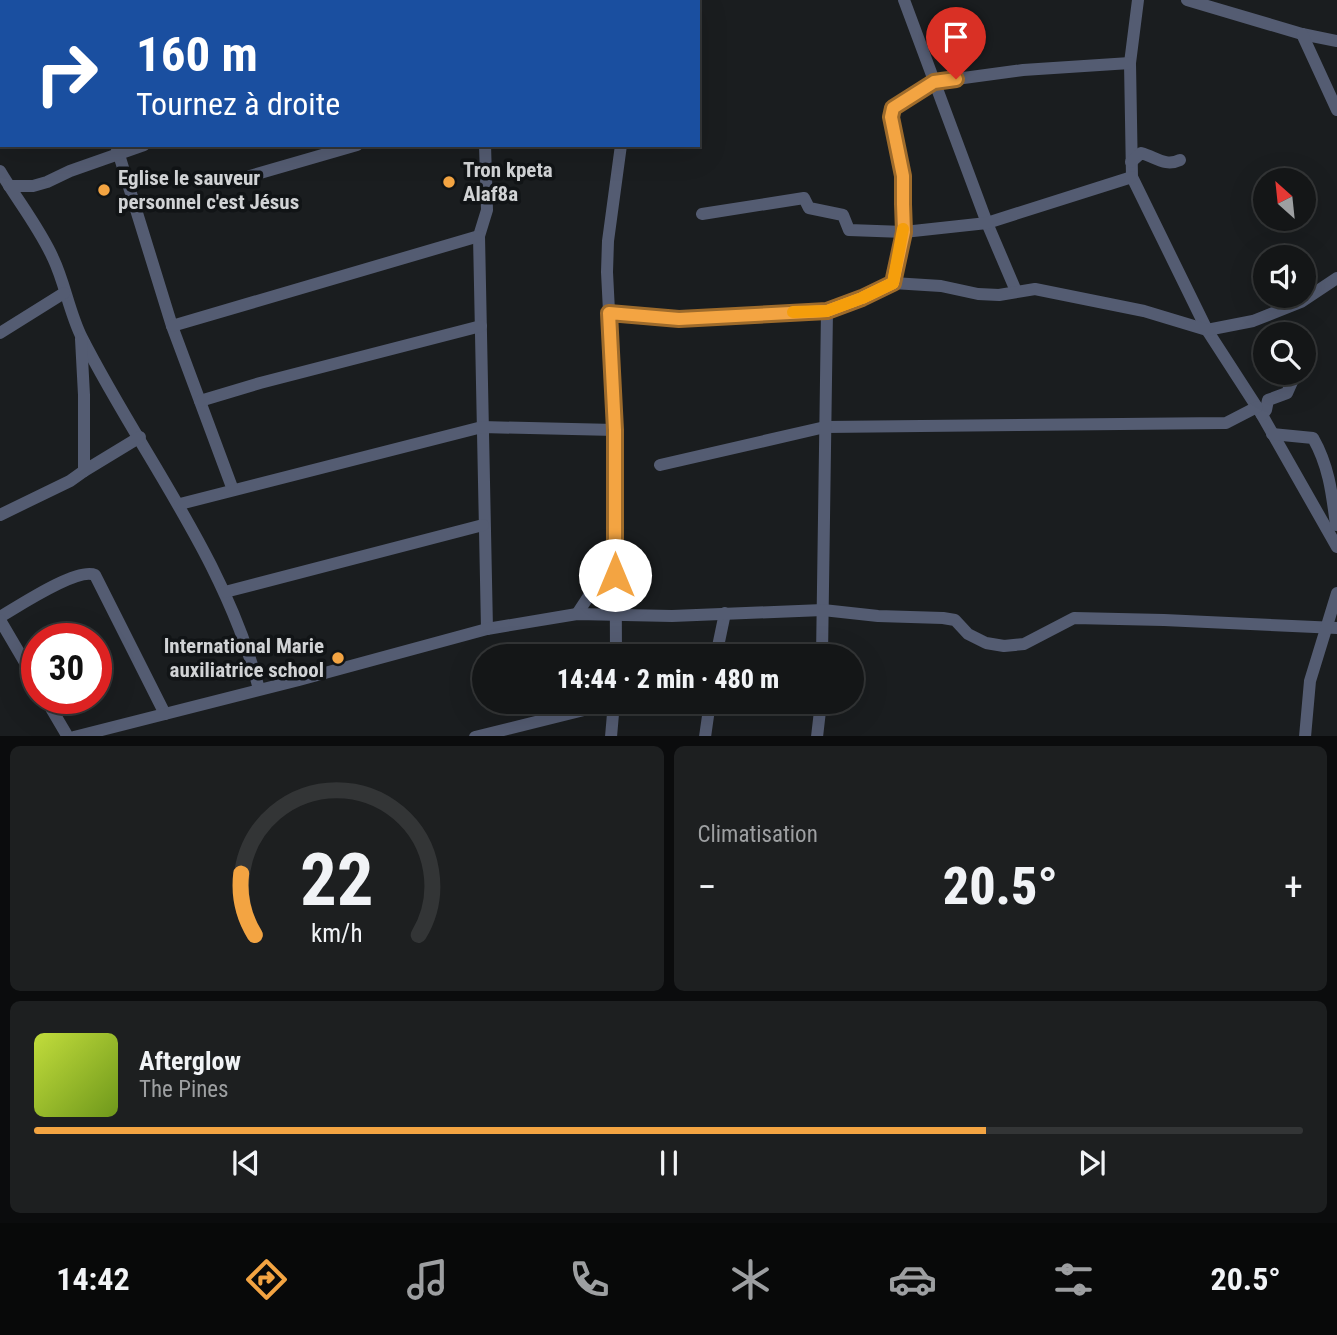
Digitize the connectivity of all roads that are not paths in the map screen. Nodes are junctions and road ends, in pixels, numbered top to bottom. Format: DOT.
graph roads {
  1 [pos="904,0"];
  2 [pos="1138,0"];
  3 [pos="1187,0"];
  4 [pos="1302,34"];
  5 [pos="1337,41"];
  6 [pos="1130,63"];
  7 [pos="934,82"];
  8 [pos="1337,110"];
  9 [pos="350,147"];
  10 [pos="485,147"];
  11 [pos="621,147"];
  12 [pos="117,150"];
  13 [pos="1180,160"];
  14 [pos="1131,162"];
  15 [pos="0,171"];
  16 [pos="250,176"];
  17 [pos="1132,177"];
  18 [pos="9,186"];
  19 [pos="702,214"];
  20 [pos="987,223"];
  21 [pos="904,232"];
  22 [pos="479,236"];
  23 [pos="1337,278"];
  24 [pos="893,283"];
  25 [pos="1016,291"];
  26 [pos="64,293"];
  27 [pos="827,311"];
  28 [pos="609,313"];
  29 [pos="172,326"];
  30 [pos="481,326"];
  31 [pos="1207,330"];
  32 [pos="0,333"];
  33 [pos="81,337"];
  34 [pos="1291,385"];
  35 [pos="200,401"];
  36 [pos="1259,411"];
  37 [pos="482,427"];
  38 [pos="825,427"];
  39 [pos="615,430"];
  40 [pos="1272,434"];
  41 [pos="139,438"];
  42 [pos="660,465"];
  43 [pos="84,471"];
  44 [pos="233,490"];
  45 [pos="180,504"];
  46 [pos="0,515"];
  47 [pos="483,525"];
  48 [pos="1334,527"];
  49 [pos="1337,547"];
  50 [pos="615,556"];
  51 [pos="225,592"];
  52 [pos="1337,593"];
  53 [pos="823,610"];
  54 [pos="724,612"];
  55 [pos="577,614"];
  56 [pos="615,615"];
  57 [pos="0,619"];
  58 [pos="1332,628"];
  59 [pos="487,629"];
  60 [pos="616,644"];
  61 [pos="718,644"];
  62 [pos="822,644"];
  63 [pos="21,655"];
  64 [pos="259,689"];
  65 [pos="55,714"];
  66 [pos="165,714"];
  67 [pos="568,714"];
  68 [pos="613,714"];
  69 [pos="708,714"];
  70 [pos="820,714"];
  71 [pos="67,736"];
  72 [pos="78,736"];
  73 [pos="479,736"];
  74 [pos="611,736"];
  75 [pos="705,736"];
  76 [pos="817,736"];
  77 [pos="1305,736"];
  1 -- 7 [label="street"];
  2 -- 6 [label="street"];
  3 -- 4 [label="street"];
  4 -- 5 [label="street"];
  4 -- 8 [label="street"];
  6 -- 7 [label="street"];
  6 -- 14 [label="street"];
  7 -- 20 [label="street"];
  7 -- 21 [label="street"];
  9 -- 16 [label="street"];
  10 -- 22 [label="street"];
  11 -- 28 [label="street"];
  12 -- 18 [label="street"];
  12 -- 29 [label="street"];
  13 -- 14 [label="street"];
  14 -- 17 [label="street"];
  15 -- 18 [label="street"];
  17 -- 20 [label="street"];
  17 -- 31 [label="street"];
  18 -- 26 [label="street"];
  19 -- 21 [label="street"];
  20 -- 21 [label="street"];
  20 -- 25 [label="street"];
  21 -- 24 [label="street"];
  22 -- 29 [label="street"];
  22 -- 30 [label="street"];
  23 -- 31 [label="street"];
  24 -- 25 [label="street"];
  24 -- 27 [label="street"];
  25 -- 31 [label="street"];
  26 -- 32 [label="street"];
  26 -- 33 [label="street"];
  27 -- 28 [label="street"];
  27 -- 38 [label="street"];
  28 -- 39 [label="street"];
  29 -- 35 [label="street"];
  30 -- 35 [label="street"];
  30 -- 37 [label="street"];
  31 -- 36 [label="street"];
  33 -- 41 [label="street"];
  33 -- 43 [label="street"];
  34 -- 36 [label="street"];
  35 -- 44 [label="street"];
  36 -- 38 [label="street"];
  36 -- 40 [label="street"];
  37 -- 39 [label="street"];
  37 -- 44 [label="street"];
  37 -- 47 [label="street"];
  38 -- 42 [label="street"];
  38 -- 53 [label="street"];
  39 -- 50 [label="street"];
  40 -- 48 [label="street"];
  40 -- 48 [label="street"];
  41 -- 43 [label="street"];
  41 -- 45 [label="street"];
  43 -- 46 [label="street"];
  44 -- 45 [label="street"];
  45 -- 51 [label="street"];
  47 -- 51 [label="street"];
  47 -- 59 [label="street"];
  48 -- 49 [label="street"];
  50 -- 55 [label="street"];
  50 -- 56 [label="street"];
  51 -- 64 [label="street"];
  52 -- 58 [label="street"];
  53 -- 54 [label="street"];
  53 -- 58 [label="street"];
  53 -- 62 [label="street"];
  54 -- 56 [label="street"];
  54 -- 61 [label="street"];
  55 -- 56 [label="street"];
  55 -- 59 [label="street"];
  56 -- 60 [label="street"];
  57 -- 63 [label="street"];
  57 -- 66 [label="street"];
  58 -- 77 [label="street"];
  59 -- 64 [label="street"];
  64 -- 66 [label="street"];
  65 -- 71 [label="street"];
  66 -- 72 [label="street"];
  67 -- 73 [label="street"];
  68 -- 74 [label="street"];
  69 -- 75 [label="street"];
  70 -- 76 [label="street"];
}
